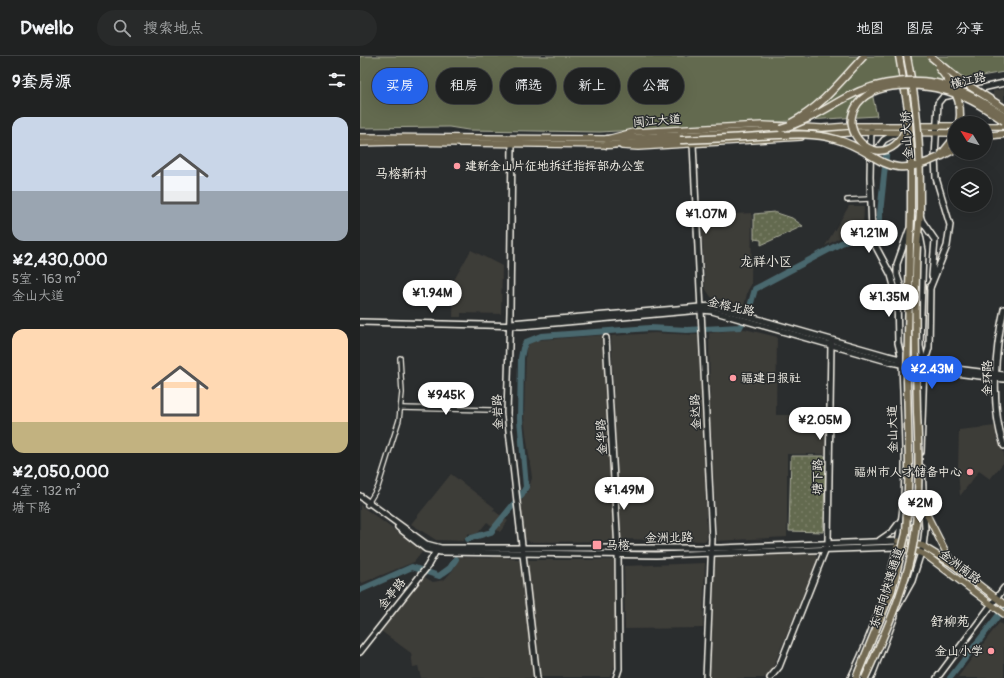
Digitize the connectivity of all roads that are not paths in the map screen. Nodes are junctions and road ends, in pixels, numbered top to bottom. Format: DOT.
graph roads {
  1 [pos="864,56"];
  2 [pos="899,56"];
  3 [pos="907,56"];
  4 [pos="930,56"];
  5 [pos="1004,83"];
  6 [pos="1004,108"];
  7 [pos="908,109"];
  8 [pos="1004,115"];
  9 [pos="958,116"];
  10 [pos="1004,121"];
  11 [pos="937,125"];
  12 [pos="948,126"];
  13 [pos="992,126"];
  14 [pos="1004,126"];
  15 [pos="781,129"];
  16 [pos="871,129"];
  17 [pos="898,132"];
  18 [pos="936,132"];
  19 [pos="948,132"];
  20 [pos="992,133"];
  21 [pos="1004,134"];
  22 [pos="992,135"];
  23 [pos="360,136"];
  24 [pos="680,138"];
  25 [pos="607,142"];
  26 [pos="360,143"];
  27 [pos="512,144"];
  28 [pos="693,144"];
  29 [pos="948,146"];
  30 [pos="948,152"];
  31 [pos="939,157"];
  32 [pos="871,164"];
  33 [pos="847,200"];
  34 [pos="870,200"];
  35 [pos="910,213"];
  36 [pos="920,213"];
  37 [pos="910,225"];
  38 [pos="919,227"];
  39 [pos="897,275"];
  40 [pos="930,288"];
  41 [pos="897,297"];
  42 [pos="700,308"];
  43 [pos="1004,309"];
  44 [pos="360,322"];
  45 [pos="510,324"];
  46 [pos="606,338"];
  47 [pos="831,342"];
  48 [pos="400,358"];
  49 [pos="902,362"];
  50 [pos="924,367"];
  51 [pos="1004,375"];
  52 [pos="996,376"];
  53 [pos="1004,379"];
  54 [pos="401,408"];
  55 [pos="491,410"];
  56 [pos="1004,446"];
  57 [pos="360,496"];
  58 [pos="922,498"];
  59 [pos="360,500"];
  60 [pos="368,503"];
  61 [pos="923,507"];
  62 [pos="902,519"];
  63 [pos="879,541"];
  64 [pos="897,544"];
  65 [pos="827,546"];
  66 [pos="923,546"];
  67 [pos="712,548"];
  68 [pos="437,550"];
  69 [pos="522,551"];
  70 [pos="618,552"];
  71 [pos="921,553"];
  72 [pos="712,554"];
  73 [pos="952,564"];
  74 [pos="1004,588"];
  75 [pos="996,598"];
  76 [pos="882,603"];
  77 [pos="1003,603"];
  78 [pos="991,605"];
  79 [pos="898,608"];
  80 [pos="1004,614"];
  81 [pos="360,652"];
  82 [pos="537,678"];
  83 [pos="616,678"];
  84 [pos="706,678"];
  85 [pos="770,678"];
  86 [pos="851,678"];
  87 [pos="856,678"];
  88 [pos="865,678"];
  89 [pos="870,678"];
  90 [pos="937,678"];
  1 -- 15 [label="highway, bridge"];
  2 -- 7 [label="highway, 金山大桥, bridge"];
  3 -- 36 [label="highway, 金山大桥, bridge"];
  4 -- 6 [label="highway, bridge"];
  4 -- 9 [label="highway, bridge"];
  5 -- 11 [label="main road, 横江路"];
  7 -- 10 [label="highway, bridge"];
  7 -- 35 [label="highway, 金山大桥, bridge"];
  8 -- 15 [label="highway, bridge"];
  11 -- 12 [label="main road, 闽江大道"];
  11 -- 16 [label="main road, 闽江大道"];
  11 -- 18 [label="main road, 横江路"];
  13 -- 14 [label="main road"];
  15 -- 24 [label="highway"];
  16 -- 17 [label="main road, 闽江大道"];
  16 -- 25 [label="main road, 闽江大道"];
  16 -- 28 [label="main road, 闽江大道"];
  16 -- 32 [label="main road"];
  17 -- 18 [label="main road, 闽江大道"];
  17 -- 32 [label="main road"];
  18 -- 19 [label="main road, 闽江大道"];
  18 -- 40 [label="main road, 横江路"];
  20 -- 21 [label="main road"];
  21 -- 22 [label="highway"];
  23 -- 25 [label="main road, 闽江大道"];
  24 -- 25 [label="highway"];
  24 -- 31 [label="highway, bridge"];
  25 -- 27 [label="main road, 闽江大道"];
  25 -- 28 [label="main road, 闽江大道"];
  26 -- 27 [label="main road, 闽江大道"];
  27 -- 45 [label="main road, 金岩路"];
  28 -- 42 [label="main road, 金达路"];
  29 -- 31 [label="highway"];
  30 -- 31 [label="highway"];
  32 -- 34 [label="main road"];
  33 -- 34 [label="street"];
  34 -- 41 [label="main road"];
  35 -- 37 [label="highway, 东西向快速通道"];
  36 -- 38 [label="highway, 东西向快速通道"];
  36 -- 40 [label="main road"];
  37 -- 39 [label="main road, 金山大道"];
  37 -- 87 [label="highway, 东西向快速通道, bridge"];
  38 -- 50 [label="main road"];
  38 -- 88 [label="highway, 东西向快速通道, bridge"];
  39 -- 41 [label="main road"];
  39 -- 49 [label="main road, 金山大道"];
  40 -- 50 [label="main road"];
  41 -- 49 [label="main road"];
  42 -- 45 [label="main road, 金榕北路"];
  42 -- 47 [label="main road, 金榕北路"];
  42 -- 67 [label="main road, 金达路"];
  43 -- 52 [label="main road, 金环路"];
  44 -- 45 [label="main road, 金榕北路"];
  45 -- 69 [label="main road, 金岩路"];
  46 -- 70 [label="main road, 金华路"];
  47 -- 49 [label="main road, 金榕北路"];
  47 -- 65 [label="main road, 塘下路"];
  48 -- 54 [label="street"];
  49 -- 50 [label="main road, 金榕北路"];
  49 -- 62 [label="main road, 金山大道"];
  50 -- 52 [label="main road, 金榕北路"];
  50 -- 58 [label="main road"];
  51 -- 52 [label="main road"];
  52 -- 53 [label="main road"];
  52 -- 56 [label="main road, 金环路"];
  54 -- 55 [label="street"];
  54 -- 60 [label="street"];
  57 -- 60 [label="main road, 金洲北路"];
  58 -- 61 [label="main road"];
  58 -- 62 [label="main road"];
  59 -- 60 [label="main road, 金洲北路"];
  60 -- 68 [label="main road, 金洲北路"];
  61 -- 66 [label="main road"];
  61 -- 73 [label="main road"];
  62 -- 63 [label="main road"];
  62 -- 64 [label="main road, 金山大道"];
  63 -- 64 [label="main road, 金洲北路"];
  63 -- 65 [label="main road, 金洲北路"];
  64 -- 65 [label="main road, 金洲北路"];
  64 -- 66 [label="main road"];
  64 -- 71 [label="main road"];
  64 -- 76 [label="main road, 金山大道"];
  65 -- 67 [label="main road, 金洲北路"];
  65 -- 72 [label="main road, 金洲北路"];
  65 -- 85 [label="main road, 塘下路"];
  66 -- 71 [label="main road"];
  66 -- 73 [label="main road, 金洲南路"];
  67 -- 70 [label="main road, 金洲北路"];
  67 -- 72 [label="main road, 金达路"];
  68 -- 69 [label="main road, 金洲北路"];
  68 -- 81 [label="main road, 金亭路, bridge"];
  69 -- 70 [label="main road, 金洲北路"];
  69 -- 82 [label="main road, 金岩路"];
  70 -- 72 [label="main road, 金洲北路"];
  70 -- 83 [label="main road, 金华路"];
  71 -- 78 [label="main road, 金洲南路"];
  71 -- 79 [label="main road"];
  72 -- 84 [label="main road, 金达路"];
  73 -- 75 [label="main road, 金洲南路"];
  74 -- 75 [label="main road"];
  75 -- 77 [label="main road, 金洲南路"];
  75 -- 78 [label="main road"];
  76 -- 79 [label="main road"];
  76 -- 86 [label="main road, 金山大道"];
  78 -- 80 [label="main road, 金洲南路"];
  78 -- 90 [label="main road"];
  79 -- 89 [label="main road"];
}
